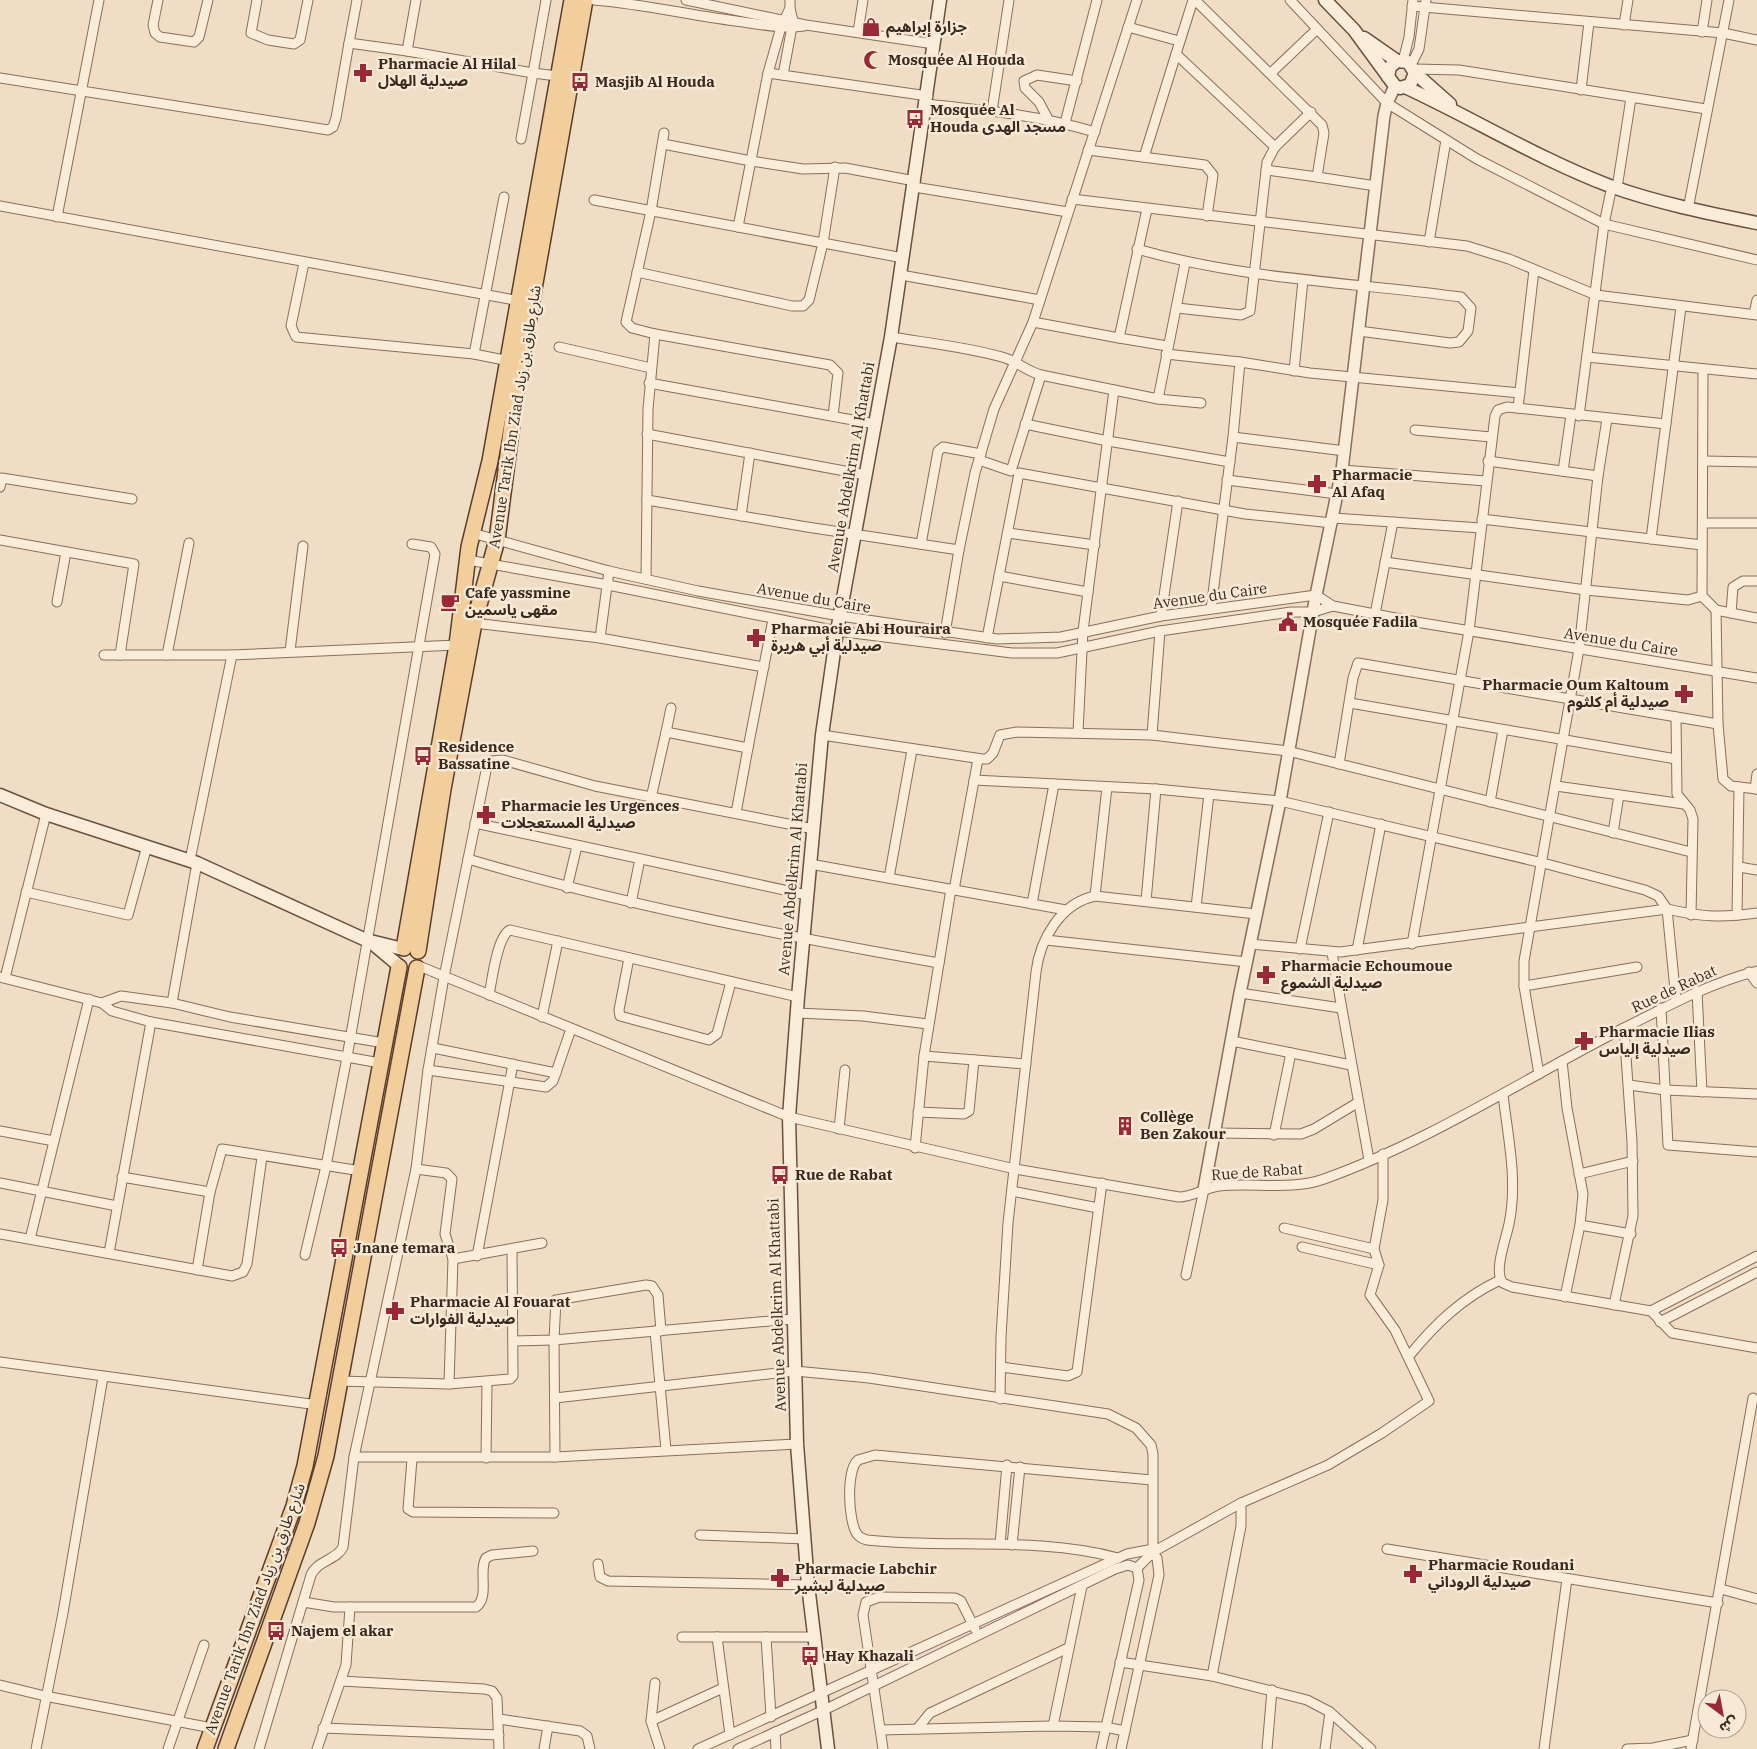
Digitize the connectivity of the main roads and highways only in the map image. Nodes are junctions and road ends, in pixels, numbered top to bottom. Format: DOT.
graph roads {
  1 [pos="572,0"];
  2 [pos="585,0"];
  3 [pos="940,0"];
  4 [pos="1325,0"];
  5 [pos="1354,30"];
  6 [pos="1408,66"];
  7 [pos="1396,83"];
  8 [pos="1459,112"];
  9 [pos="1757,223"];
  10 [pos="0,795"];
  11 [pos="368,941"];
  12 [pos="412,956"];
  13 [pos="398,965"];
  14 [pos="205,1749"];
  15 [pos="226,1749"];
  16 [pos="828,1749"];
  1 -- 12 [label="main road, Avenue Tarik Ibn Ziad شارع طارق بن زياد"];
  2 -- 12 [label="main road, Avenue Tarik Ibn Ziad شارع طارق بن زياد"];
  3 -- 16 [label="main road, Avenue Abdelkrim Al Khattabi"];
  4 -- 5 [label="main road"];
  5 -- 6 [label="main road"];
  5 -- 7 [label="main road"];
  6 -- 7 [label="main road"];
  6 -- 7 [label="main road"];
  6 -- 8 [label="main road"];
  7 -- 8 [label="main road"];
  8 -- 9 [label="main road"];
  10 -- 11 [label="main road"];
  11 -- 12 [label="main road"];
  11 -- 13 [label="main road"];
  12 -- 13 [label="main road"];
  12 -- 15 [label="main road, Avenue Tarik Ibn Ziad شارع طارق بن زياد"];
  13 -- 14 [label="main road, Avenue Tarik Ibn Ziad شارع طارق بن زياد"];
}
